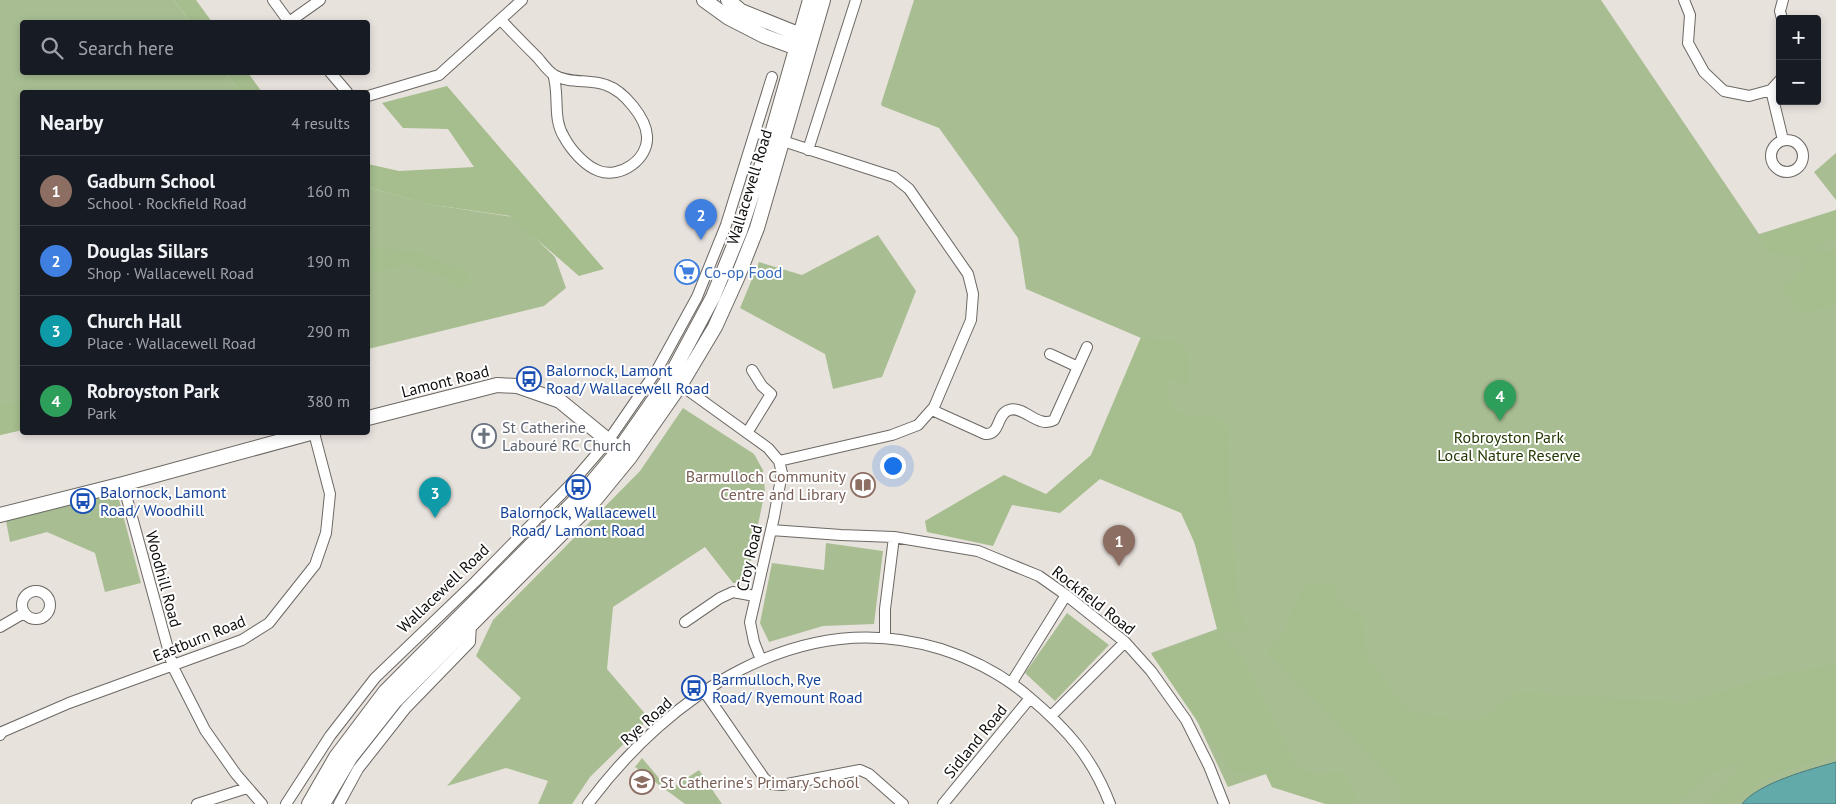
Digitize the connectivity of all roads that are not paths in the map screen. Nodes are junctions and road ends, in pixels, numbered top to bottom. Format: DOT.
graph roads {
  1 [pos="273,0"];
  2 [pos="320,0"];
  3 [pos="522,0"];
  4 [pos="704,0"];
  5 [pos="728,0"];
  6 [pos="810,0"];
  7 [pos="822,0"];
  8 [pos="856,0"];
  9 [pos="1684,0"];
  10 [pos="1784,0"];
  11 [pos="1781,15"];
  12 [pos="288,20"];
  13 [pos="292,20"];
  14 [pos="501,20"];
  15 [pos="804,44"];
  16 [pos="553,74"];
  17 [pos="333,75"];
  18 [pos="772,77"];
  19 [pos="1776,84"];
  20 [pos="345,90"];
  21 [pos="1771,90"];
  22 [pos="370,95"];
  23 [pos="755,132"];
  24 [pos="776,139"];
  25 [pos="1783,140"];
  26 [pos="808,150"];
  27 [pos="1087,348"];
  28 [pos="1050,354"];
  29 [pos="1078,367"];
  30 [pos="752,370"];
  31 [pos="676,381"];
  32 [pos="782,391"];
  33 [pos="771,394"];
  34 [pos="932,410"];
  35 [pos="370,417"];
  36 [pos="747,433"];
  37 [pos="303,435"];
  38 [pos="315,435"];
  39 [pos="608,441"];
  40 [pos="625,454"];
  41 [pos="779,461"];
  42 [pos="123,484"];
  43 [pos="0,515"];
  44 [pos="771,530"];
  45 [pos="894,537"];
  46 [pos="1066,595"];
  47 [pos="755,596"];
  48 [pos="464,611"];
  49 [pos="24,613"];
  50 [pos="685,622"];
  51 [pos="472,624"];
  52 [pos="0,627"];
  53 [pos="885,638"];
  54 [pos="1124,642"];
  55 [pos="761,660"];
  56 [pos="173,667"];
  57 [pos="1012,682"];
  58 [pos="704,691"];
  59 [pos="1030,698"];
  60 [pos="1052,715"];
  61 [pos="1,732"];
  62 [pos="247,788"];
  63 [pos="197,804"];
  64 [pos="262,804"];
  65 [pos="286,804"];
  66 [pos="309,804"];
  67 [pos="323,804"];
  68 [pos="339,804"];
  69 [pos="588,804"];
  70 [pos="903,804"];
  71 [pos="943,804"];
  72 [pos="1110,804"];
  73 [pos="1224,804"];
  1 -- 12 [label="street"];
  2 -- 13 [label="street"];
  3 -- 14 [label="street"];
  4 -- 15 [label="street"];
  5 -- 15 [label="street"];
  6 -- 15 [label="street, Wallacewell Road"];
  7 -- 15 [label="street, Wallacewell Road"];
  8 -- 26 [label="street"];
  9 -- 21 [label="street"];
  10 -- 11 [label="street"];
  14 -- 16 [label="street"];
  14 -- 22 [label="street"];
  15 -- 24 [label="street, Wallacewell Road"];
  16 -- 16 [label="street"];
  17 -- 20 [label="street"];
  18 -- 23 [label="street, Wallacewell Road"];
  19 -- 21 [label="street"];
  21 -- 25 [label="street"];
  23 -- 24 [label="street, Wallacewell Road"];
  23 -- 39 [label="street, Wallacewell Road"];
  24 -- 26 [label="street"];
  24 -- 31 [label="street, Wallacewell Road"];
  26 -- 34 [label="street"];
  27 -- 29 [label="street"];
  28 -- 29 [label="street"];
  29 -- 34 [label="street"];
  30 -- 33 [label="street"];
  31 -- 36 [label="street"];
  31 -- 40 [label="street, Wallacewell Road"];
  32 -- 33 [label="street"];
  33 -- 36 [label="street"];
  34 -- 41 [label="street"];
  35 -- 39 [label="street, Lamont Road"];
  36 -- 41 [label="street"];
  37 -- 42 [label="street"];
  38 -- 56 [label="street, Eastburn Road"];
  39 -- 40 [label="street, Lamont Road"];
  39 -- 65 [label="street, Wallacewell Road"];
  40 -- 48 [label="street, Wallacewell Road"];
  40 -- 51 [label="street, Wallacewell Road"];
  41 -- 44 [label="street, Croy Road"];
  42 -- 43 [label="street"];
  42 -- 56 [label="street, Woodhill Road"];
  44 -- 45 [label="street, Rockfield Road"];
  44 -- 47 [label="street, Croy Road"];
  45 -- 46 [label="street, Rockfield Road"];
  45 -- 53 [label="street"];
  46 -- 54 [label="street, Rockfield Road"];
  46 -- 57 [label="street"];
  47 -- 50 [label="street"];
  47 -- 55 [label="street, Croy Road"];
  48 -- 51 [label="street, Wallacewell Road"];
  48 -- 66 [label="street, Wallacewell Road"];
  49 -- 52 [label="street"];
  51 -- 67 [label="street, Wallacewell Road"];
  51 -- 68 [label="street, Wallacewell Road"];
  53 -- 55 [label="street, Rye Road"];
  53 -- 57 [label="street, Rye Road"];
  54 -- 60 [label="street"];
  54 -- 73 [label="street, Rockfield Road"];
  55 -- 58 [label="street, Rye Road"];
  56 -- 61 [label="street, Eastburn Road"];
  56 -- 62 [label="street, Woodhill Road"];
  57 -- 59 [label="street, Rye Road"];
  58 -- 69 [label="street, Rye Road"];
  58 -- 70 [label="street"];
  59 -- 60 [label="street, Rye Road"];
  59 -- 71 [label="street, Sidland Road"];
  60 -- 72 [label="street, Rye Road"];
  62 -- 63 [label="street"];
  62 -- 64 [label="street, Woodhill Road"];
}
